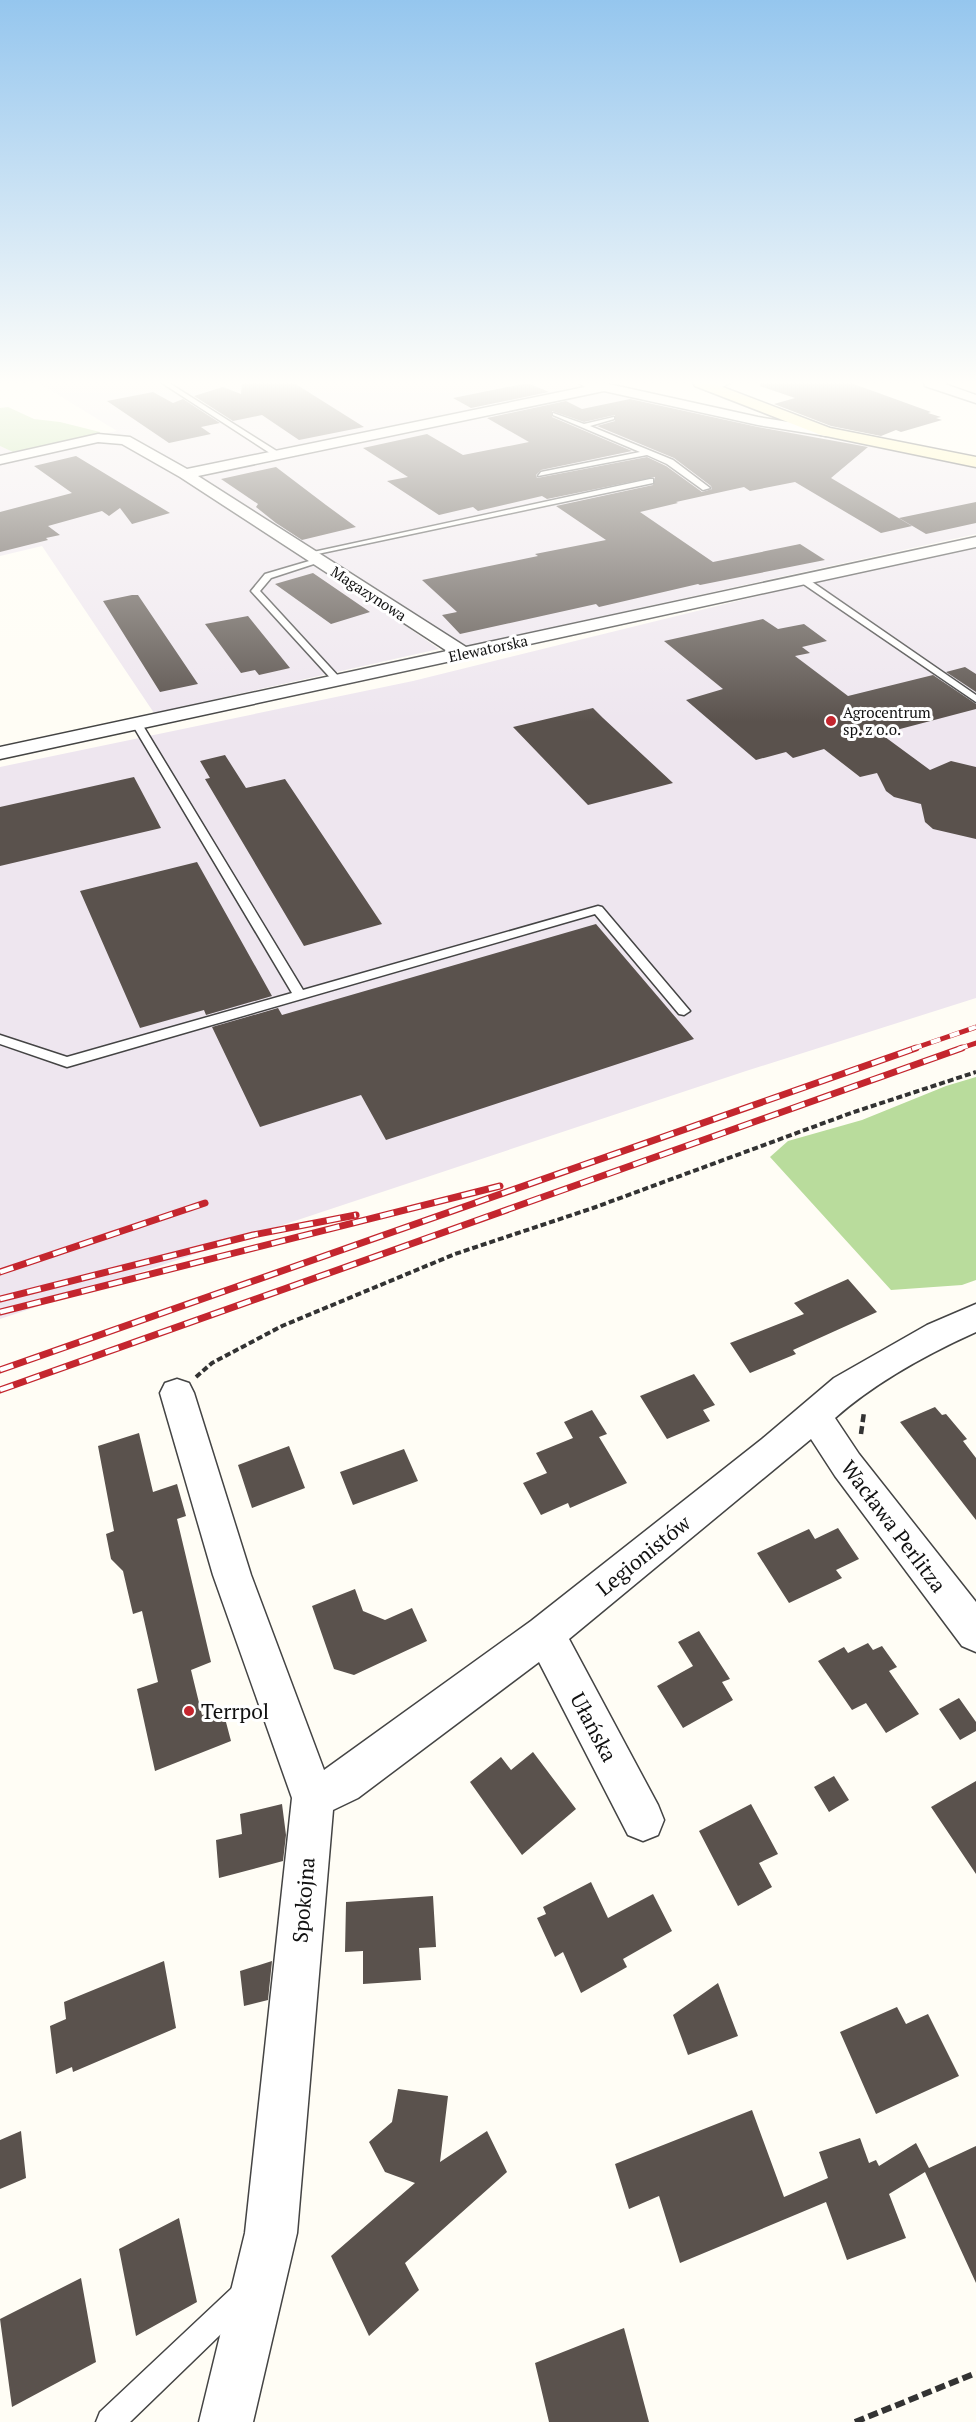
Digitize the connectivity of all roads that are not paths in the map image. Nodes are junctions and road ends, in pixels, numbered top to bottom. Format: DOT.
graph roads {
  1 [pos="218,496"];
  2 [pos="584,496"];
  3 [pos="976,542"];
  4 [pos="314,557"];
  5 [pos="802,579"];
  6 [pos="463,653"];
  7 [pos="337,680"];
  8 [pos="976,699"];
  9 [pos="137,724"];
  10 [pos="0,753"];
  11 [pos="299,995"];
  12 [pos="684,1011"];
  13 [pos="0,1039"];
  14 [pos="976,1317"];
  15 [pos="177,1393"];
  16 [pos="815,1416"];
  17 [pos="976,1633"];
  18 [pos="545,1634"];
  19 [pos="313,1798"];
  20 [pos="644,1820"];
  21 [pos="260,2278"];
  22 [pos="110,2422"];
  23 [pos="226,2422"];
  1 -- 4 [label="street, Magazynowa"];
  2 -- 4 [label="lane"];
  3 -- 5 [label="street, Elewatorska"];
  4 -- 6 [label="street, Magazynowa"];
  4 -- 7 [label="lane"];
  5 -- 6 [label="street, Elewatorska"];
  5 -- 8 [label="lane"];
  6 -- 7 [label="street, Elewatorska"];
  7 -- 9 [label="street, Elewatorska"];
  9 -- 10 [label="street, Elewatorska"];
  9 -- 11 [label="lane"];
  11 -- 12 [label="lane"];
  11 -- 13 [label="lane"];
  14 -- 16 [label="street, Legionistów"];
  15 -- 19 [label="street, Spokojna"];
  16 -- 17 [label="street, Wacława Perlitza"];
  16 -- 18 [label="street, Legionistów"];
  18 -- 19 [label="street, Legionistów"];
  18 -- 20 [label="street, Ułańska"];
  19 -- 21 [label="street, Spokojna"];
  21 -- 22 [label="lane"];
  21 -- 23 [label="street, Spokojna"];
}
